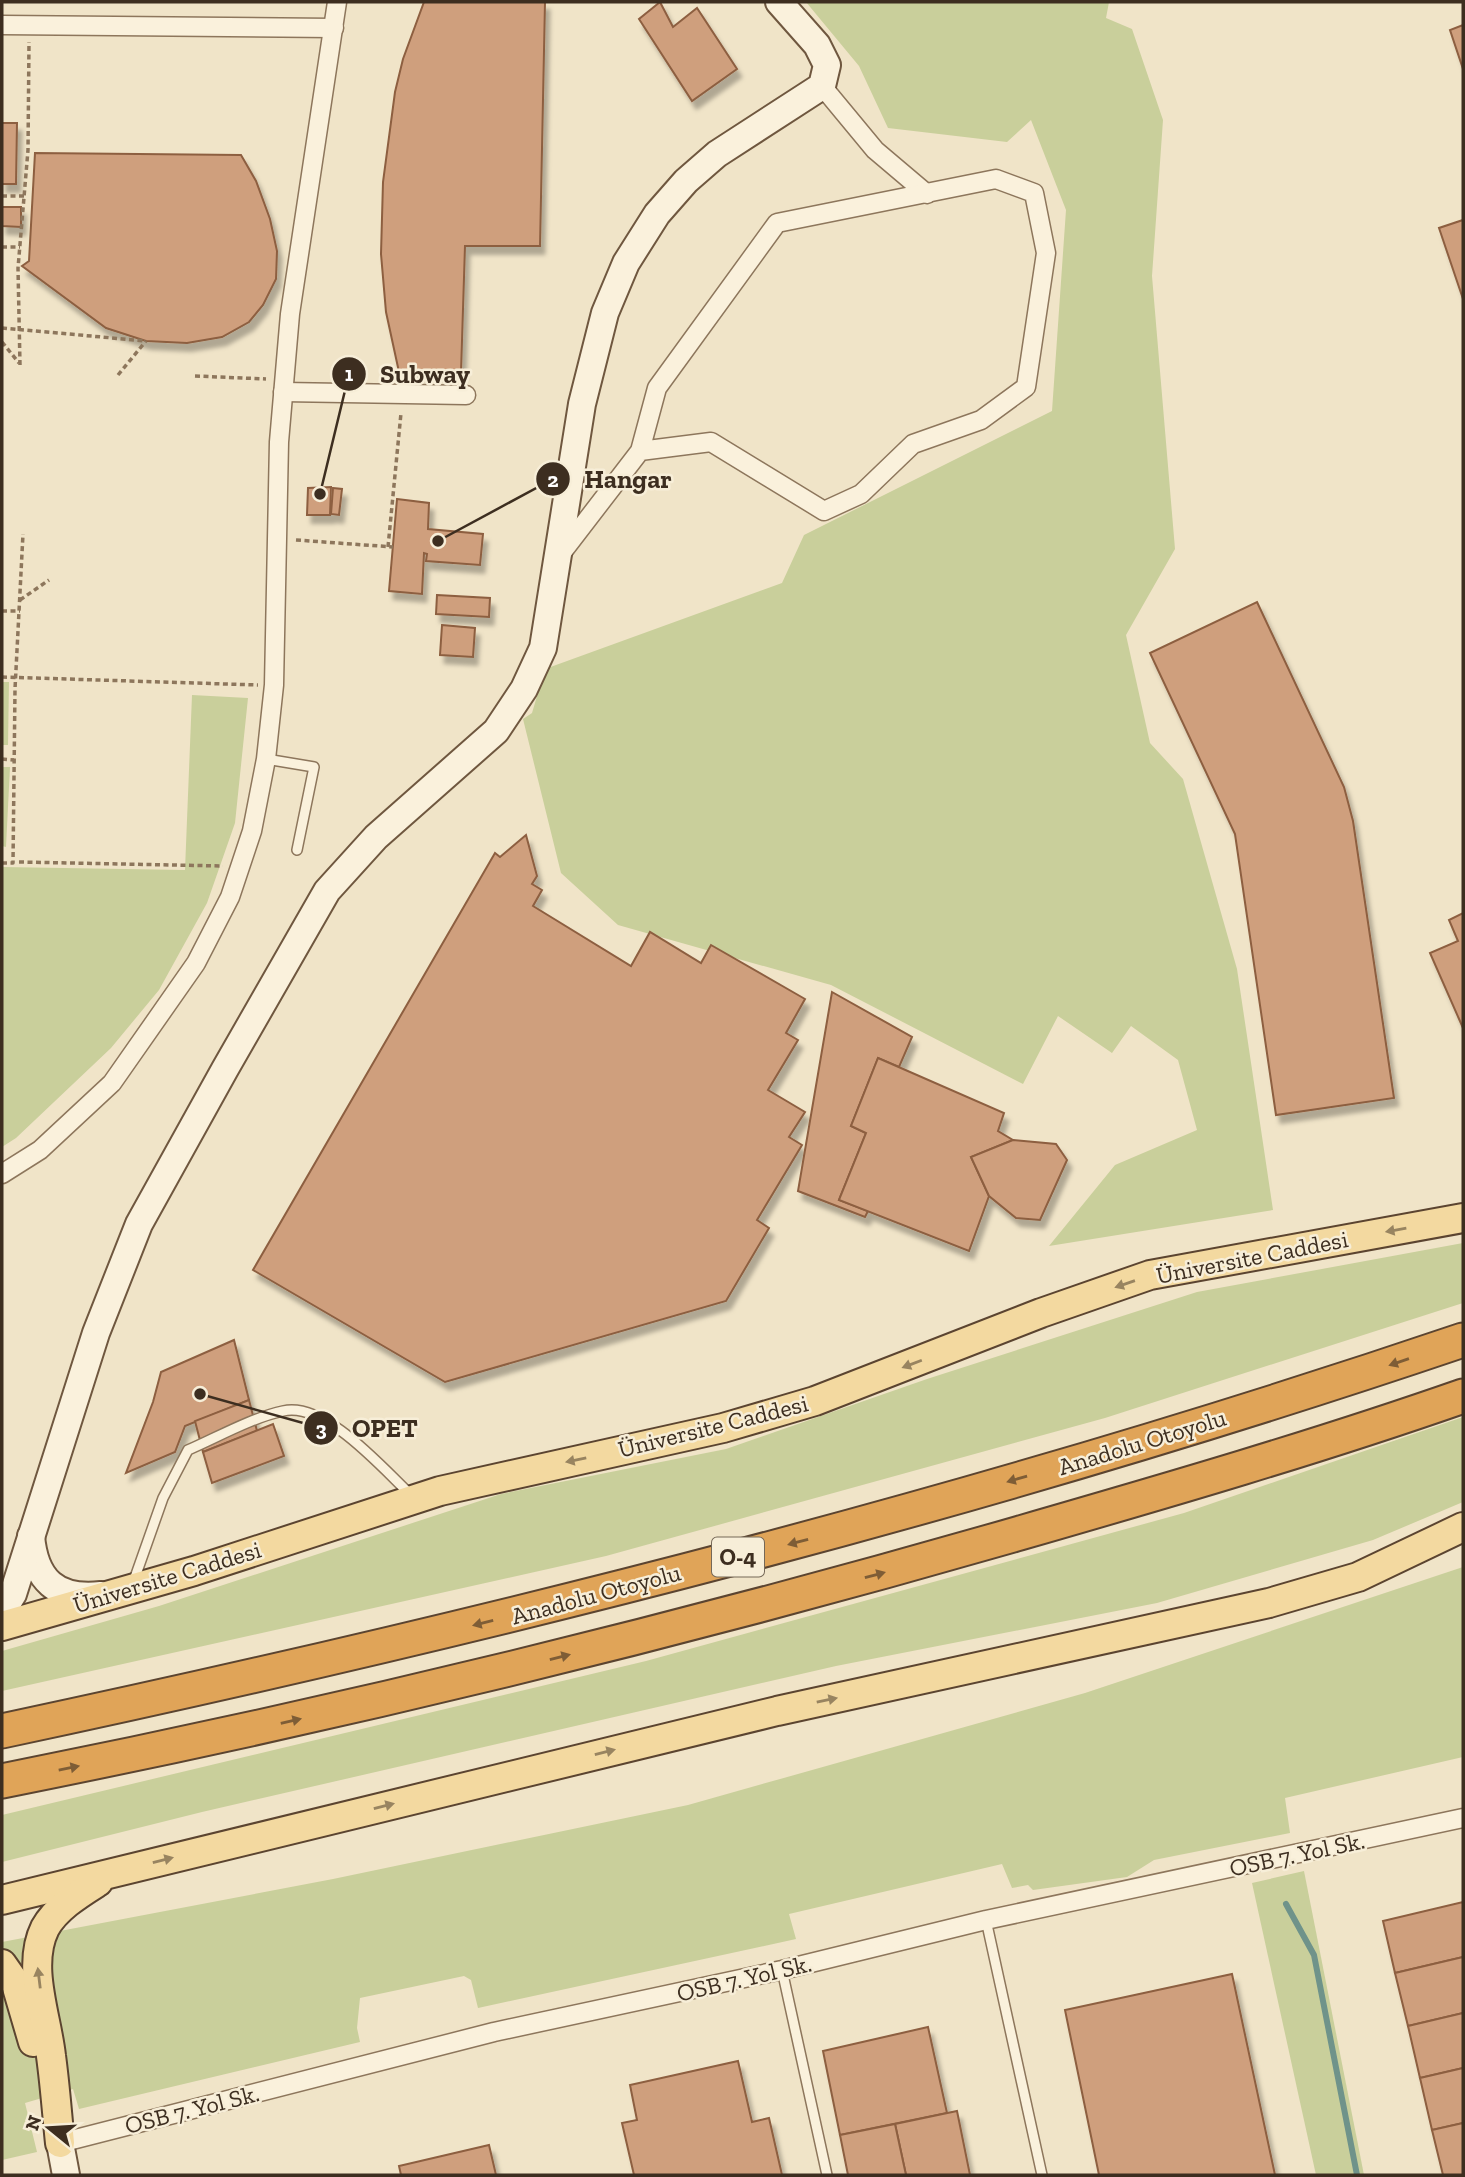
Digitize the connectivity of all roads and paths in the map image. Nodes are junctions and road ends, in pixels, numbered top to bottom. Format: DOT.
graph roads {
  1 [pos="337,2"];
  2 [pos="779,2"];
  3 [pos="2,25"];
  4 [pos="334,28"];
  5 [pos="29,39"];
  6 [pos="822,86"];
  7 [pos="927,194"];
  8 [pos="2,196"];
  9 [pos="24,197"];
  10 [pos="2,247"];
  11 [pos="20,247"];
  12 [pos="2,328"];
  13 [pos="20,328"];
  14 [pos="2,342"];
  15 [pos="118,375"];
  16 [pos="195,376"];
  17 [pos="284,385"];
  18 [pos="403,394"];
  19 [pos="466,395"];
  20 [pos="640,451"];
  21 [pos="23,534"];
  22 [pos="315,540"];
  23 [pos="558,558"];
  24 [pos="49,580"];
  25 [pos="20,600"];
  26 [pos="2,611"];
  27 [pos="20,611"];
  28 [pos="2,677"];
  29 [pos="15,677"];
  30 [pos="274,685"];
  31 [pos="266,759"];
  32 [pos="2,760"];
  33 [pos="14,760"];
  34 [pos="297,850"];
  35 [pos="19,862"];
  36 [pos="2,863"];
  37 [pos="240,867"];
  38 [pos="2,1174"];
  39 [pos="1463,1218"];
  40 [pos="1463,1340"];
  41 [pos="1463,1396"];
  42 [pos="415,1499"];
  43 [pos="1463,1527"];
  44 [pos="30,1534"];
  45 [pos="1463,1543"];
  46 [pos="1358,1577"];
  47 [pos="122,1592"];
  48 [pos="2,1612"];
  49 [pos="2,1626"];
  50 [pos="2,1731"];
  51 [pos="2,1781"];
  52 [pos="1463,1818"];
  53 [pos="119,1870"];
  54 [pos="2,1900"];
  55 [pos="986,1920"];
  56 [pos="2,1964"];
  57 [pos="782,1970"];
  58 [pos="60,2143"];
  59 [pos="66,2175"];
  60 [pos="827,2175"];
  61 [pos="1042,2175"];
  1 -- 4 [label="street"];
  2 -- 6 [label="street"];
  3 -- 4 [label="street"];
  4 -- 17 [label="street"];
  5 -- 9 [label="path"];
  6 -- 7 [label="street"];
  6 -- 23 [label="street"];
  7 -- 20 [label="street"];
  7 -- 20 [label="street"];
  8 -- 9 [label="path"];
  9 -- 11 [label="path"];
  10 -- 11 [label="path"];
  11 -- 13 [label="path"];
  12 -- 13 [label="path"];
  13 -- 14 [label="path"];
  13 -- 15 [label="path"];
  16 -- 17 [label="path"];
  17 -- 18 [label="street"];
  17 -- 30 [label="street"];
  18 -- 19 [label="street"];
  18 -- 22 [label="path"];
  20 -- 23 [label="street"];
  21 -- 25 [label="path"];
  23 -- 44 [label="street"];
  24 -- 25 [label="path"];
  25 -- 27 [label="path"];
  26 -- 27 [label="path"];
  27 -- 29 [label="path"];
  28 -- 29 [label="path"];
  29 -- 30 [label="path"];
  29 -- 33 [label="path"];
  30 -- 31 [label="street"];
  31 -- 34 [label="lane"];
  31 -- 37 [label="street"];
  32 -- 33 [label="path"];
  33 -- 36 [label="path"];
  35 -- 37 [label="path"];
  37 -- 38 [label="street"];
  39 -- 42 [label="main road, Üniversite Caddesi, one-way"];
  40 -- 50 [label="highway, Anadolu Otoyolu / O-4, one-way"];
  51 -- 41 [label="highway, O-4, one-way"];
  42 -- 47 [label="main road, Üniversite Caddesi"];
  42 -- 47 [label="lane"];
  43 -- 46 [label="main road"];
  44 -- 47 [label="street"];
  44 -- 48 [label="street"];
  45 -- 46 [label="main road"];
  53 -- 46 [label="main road, one-way"];
  47 -- 49 [label="main road, Üniversite Caddesi"];
  52 -- 55 [label="street, OSB 7. Yol Sk."];
  53 -- 54 [label="main road"];
  58 -- 53 [label="main road, one-way"];
  55 -- 57 [label="street, OSB 7. Yol Sk."];
  55 -- 61 [label="lane"];
  56 -- 58 [label="main road"];
  57 -- 58 [label="street, OSB 7. Yol Sk."];
  57 -- 60 [label="lane"];
  58 -- 59 [label="street"];
}
